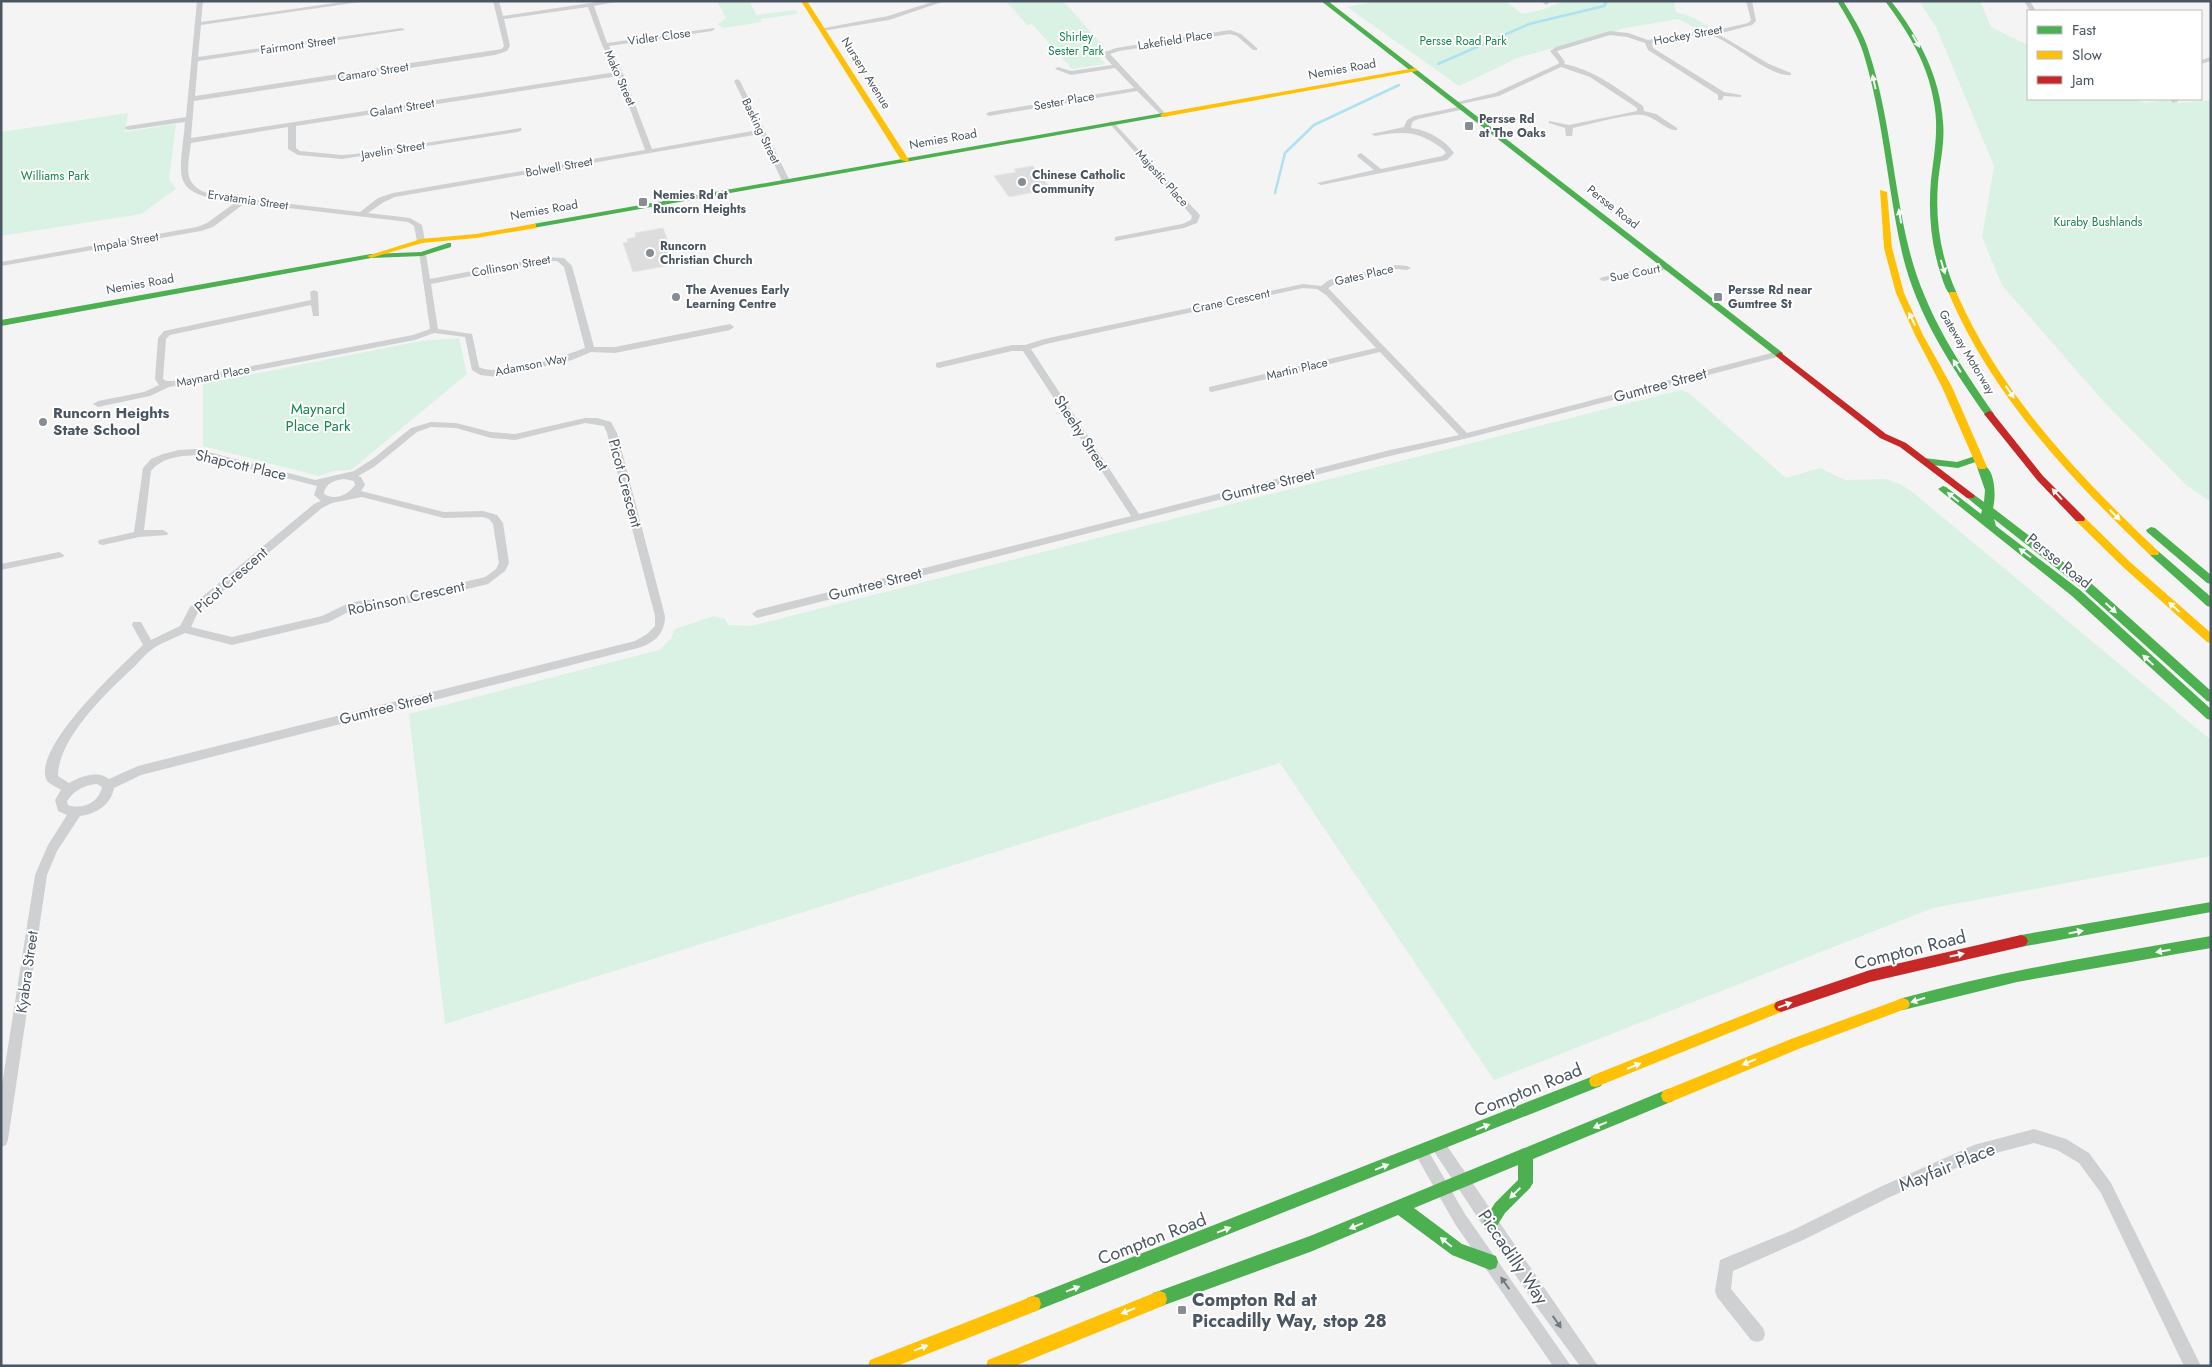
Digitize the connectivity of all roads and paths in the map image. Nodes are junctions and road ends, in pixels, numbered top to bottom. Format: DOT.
graph roads {
  1 [pos="200,1"];
  2 [pos="364,1"];
  3 [pos="496,1"];
  4 [pos="618,1"];
  5 [pos="804,1"];
  6 [pos="919,1"];
  7 [pos="942,1"];
  8 [pos="1324,1"];
  9 [pos="1750,1"];
  10 [pos="1840,1"];
  11 [pos="1888,1"];
  12 [pos="590,5"];
  13 [pos="928,6"];
  14 [pos="500,18"];
  15 [pos="198,24"];
  16 [pos="712,29"];
  17 [pos="822,29"];
  18 [pos="402,30"];
  19 [pos="1713,33"];
  20 [pos="1648,42"];
  21 [pos="605,44"];
  22 [pos="1255,49"];
  23 [pos="194,60"];
  24 [pos="1560,65"];
  25 [pos="1116,66"];
  26 [pos="1058,69"];
  27 [pos="1415,70"];
  28 [pos="618,74"];
  29 [pos="1789,74"];
  30 [pos="737,81"];
  31 [pos="1138,89"];
  32 [pos="1740,96"];
  33 [pos="191,99"];
  34 [pos="1460,106"];
  35 [pos="1640,112"];
  36 [pos="988,114"];
  37 [pos="1163,114"];
  38 [pos="189,119"];
  39 [pos="1551,122"];
  40 [pos="1112,123"];
  41 [pos="292,125"];
  42 [pos="128,128"];
  43 [pos="1407,128"];
  44 [pos="1675,129"];
  45 [pos="518,130"];
  46 [pos="1882,130"];
  47 [pos="761,132"];
  48 [pos="1375,134"];
  49 [pos="187,142"];
  50 [pos="649,151"];
  51 [pos="1360,155"];
  52 [pos="905,160"];
  53 [pos="1379,171"];
  54 [pos="786,181"];
  55 [pos="1321,183"];
  56 [pos="243,201"];
  57 [pos="362,214"];
  58 [pos="1118,239"];
  59 [pos="421,248"];
  60 [pos="1,264"];
  61 [pos="1667,267"];
  62 [pos="1407,268"];
  63 [pos="1603,279"];
  64 [pos="426,282"];
  65 [pos="1323,288"];
  66 [pos="314,292"];
  67 [pos="314,302"];
  68 [pos="316,314"];
  69 [pos="1,323"];
  70 [pos="730,327"];
  71 [pos="434,330"];
  72 [pos="1026,348"];
  73 [pos="590,349"];
  74 [pos="1383,349"];
  75 [pos="1778,354"];
  76 [pos="939,365"];
  77 [pos="167,384"];
  78 [pos="1212,389"];
  79 [pos="98,404"];
  80 [pos="2024,414"];
  81 [pos="1465,436"];
  82 [pos="1883,436"];
  83 [pos="1978,458"];
  84 [pos="1924,461"];
  85 [pos="2088,471"];
  86 [pos="358,482"];
  87 [pos="322,493"];
  88 [pos="1986,508"];
  89 [pos="1137,518"];
  90 [pos="2141,521"];
  91 [pos="1992,527"];
  92 [pos="163,533"];
  93 [pos="139,534"];
  94 [pos="103,542"];
  95 [pos="58,555"];
  96 [pos="1,567"];
  97 [pos="2211,581"];
  98 [pos="2211,602"];
  99 [pos="757,614"];
  100 [pos="137,625"];
  101 [pos="660,627"];
  102 [pos="184,629"];
  103 [pos="2211,639"];
  104 [pos="150,646"];
  105 [pos="2211,698"];
  106 [pos="2211,716"];
  107 [pos="108,785"];
  108 [pos="69,789"];
  109 [pos="76,812"];
  110 [pos="2211,907"];
  111 [pos="2211,942"];
  112 [pos="7,1076"];
  113 [pos="1,1140"];
  114 [pos="1438,1145"];
  115 [pos="1421,1152"];
  116 [pos="1526,1156"];
  117 [pos="1463,1182"];
  118 [pos="1443,1191"];
  119 [pos="1401,1208"];
  120 [pos="1490,1224"];
  121 [pos="1490,1262"];
  122 [pos="1758,1334"];
  123 [pos="876,1366"];
  124 [pos="994,1366"];
  125 [pos="1563,1366"];
  126 [pos="1590,1366"];
  127 [pos="2193,1366"];
  1 -- 15 [label="street, Ervatamia Street"];
  2 -- 15 [label="street"];
  3 -- 14 [label="street, Camaro Street"];
  4 -- 12 [label="street"];
  5 -- 17 [label="main road, Nursery Avenue"];
  6 -- 13 [label="street"];
  7 -- 13 [label="street"];
  8 -- 27 [label="main road, Persse Road"];
  9 -- 19 [label="street, Hockey Street"];
  46 -- 10 [label="main road, Gateway Motorway, one-way"];
  11 -- 80 [label="main road, Gateway Motorway, one-way"];
  12 -- 14 [label="street"];
  12 -- 21 [label="street, Mako Street"];
  13 -- 17 [label="street"];
  14 -- 33 [label="street, Camaro Street"];
  15 -- 23 [label="street, Ervatamia Street"];
  16 -- 21 [label="street, Vidler Close"];
  17 -- 52 [label="main road, Nursery Avenue"];
  18 -- 23 [label="street, Fairmont Street"];
  19 -- 20 [label="street, Hockey Street"];
  19 -- 29 [label="street"];
  20 -- 24 [label="street, Hockey Street"];
  20 -- 32 [label="street"];
  21 -- 28 [label="street, Mako Street"];
  22 -- 25 [label="street, Lakefield Place"];
  23 -- 33 [label="street, Ervatamia Street"];
  24 -- 34 [label="street"];
  24 -- 35 [label="street"];
  25 -- 26 [label="street"];
  25 -- 31 [label="street"];
  27 -- 34 [label="main road, Persse Road"];
  27 -- 37 [label="main road, Nemies Road"];
  28 -- 41 [label="street, Galant Street"];
  28 -- 50 [label="street, Mako Street"];
  30 -- 47 [label="street, Basking Street"];
  31 -- 36 [label="street, Sester Place"];
  31 -- 37 [label="street"];
  33 -- 38 [label="street, Ervatamia Street"];
  34 -- 43 [label="street"];
  34 -- 61 [label="main road, Persse Road"];
  35 -- 39 [label="street"];
  35 -- 44 [label="street"];
  37 -- 40 [label="main road, Nemies Road"];
  38 -- 42 [label="street"];
  38 -- 49 [label="street, Ervatamia Street"];
  40 -- 52 [label="main road, Nemies Road"];
  40 -- 58 [label="street, Majestic Place"];
  41 -- 45 [label="street, Javelin Street"];
  41 -- 49 [label="street, Galant Street"];
  43 -- 48 [label="street"];
  43 -- 53 [label="street"];
  83 -- 46 [label="main road, one-way"];
  103 -- 46 [label="main road, Gateway Motorway, one-way"];
  47 -- 50 [label="street, Bolwell Street"];
  47 -- 54 [label="street, Basking Street"];
  49 -- 56 [label="street, Ervatamia Street"];
  50 -- 57 [label="street, Bolwell Street"];
  51 -- 53 [label="street"];
  52 -- 54 [label="main road, Nemies Road"];
  53 -- 55 [label="street"];
  54 -- 59 [label="main road, Nemies Road"];
  56 -- 57 [label="street, Ervatamia Street"];
  56 -- 60 [label="street, Impala Street"];
  57 -- 59 [label="street, Ervatamia Street"];
  59 -- 64 [label="street"];
  59 -- 69 [label="main road, Nemies Road"];
  61 -- 63 [label="street, Sue Court"];
  61 -- 75 [label="main road, Persse Road"];
  62 -- 65 [label="street, Gates Place"];
  64 -- 71 [label="street"];
  64 -- 73 [label="street, Collinson Street"];
  65 -- 72 [label="street, Crane Crescent"];
  65 -- 74 [label="street"];
  66 -- 67 [label="street"];
  67 -- 68 [label="street"];
  67 -- 77 [label="street, Maynard Place"];
  70 -- 73 [label="street, Adamson Way"];
  71 -- 73 [label="street, Adamson Way"];
  71 -- 77 [label="street, Maynard Place"];
  72 -- 76 [label="street, Crane Crescent"];
  72 -- 89 [label="street, Sheehy Street"];
  74 -- 78 [label="street, Martin Place"];
  74 -- 81 [label="street"];
  75 -- 81 [label="street, Gumtree Street"];
  75 -- 82 [label="main road, Persse Road"];
  77 -- 79 [label="street"];
  80 -- 85 [label="main road"];
  80 -- 98 [label="main road, Gateway Motorway, one-way"];
  81 -- 89 [label="street, Gumtree Street"];
  82 -- 84 [label="main road, Persse Road"];
  91 -- 82 [label="main road, Persse Road, one-way"];
  83 -- 84 [label="main road"];
  83 -- 88 [label="main road"];
  84 -- 88 [label="main road, Persse Road"];
  86 -- 87 [label="street"];
  86 -- 87 [label="street"];
  86 -- 101 [label="street, Picot Crescent"];
  86 -- 102 [label="street, Robinson Crescent"];
  87 -- 93 [label="street, Shapcott Place"];
  87 -- 102 [label="street, Picot Crescent"];
  88 -- 91 [label="main road"];
  88 -- 105 [label="main road, Persse Road, one-way"];
  89 -- 99 [label="street, Gumtree Street"];
  90 -- 97 [label="main road"];
  106 -- 91 [label="main road, Persse Road, one-way"];
  92 -- 93 [label="street"];
  93 -- 94 [label="street"];
  95 -- 96 [label="street"];
  100 -- 104 [label="street"];
  101 -- 107 [label="street, Gumtree Street"];
  102 -- 104 [label="street, Picot Crescent"];
  104 -- 108 [label="street, Picot Crescent"];
  107 -- 108 [label="street"];
  107 -- 109 [label="street"];
  108 -- 109 [label="street"];
  109 -- 112 [label="street, Kyabra Street"];
  114 -- 110 [label="main road, Compton Road, one-way"];
  111 -- 116 [label="main road, one-way"];
  112 -- 113 [label="street, Kyabra Street"];
  114 -- 115 [label="main road, Compton Road"];
  114 -- 117 [label="street, Piccadilly Way"];
  115 -- 118 [label="street, Piccadilly Way"];
  123 -- 115 [label="main road, Compton Road, one-way"];
  116 -- 117 [label="main road"];
  116 -- 120 [label="main road, one-way"];
  117 -- 118 [label="main road"];
  117 -- 120 [label="street, Piccadilly Way"];
  118 -- 119 [label="main road"];
  118 -- 121 [label="street, Piccadilly Way"];
  121 -- 119 [label="main road, one-way"];
  119 -- 124 [label="main road, one-way"];
  120 -- 126 [label="street, Piccadilly Way, one-way"];
  125 -- 121 [label="street, Piccadilly Way, one-way"];
  122 -- 127 [label="street, Mayfair Place"];
}
